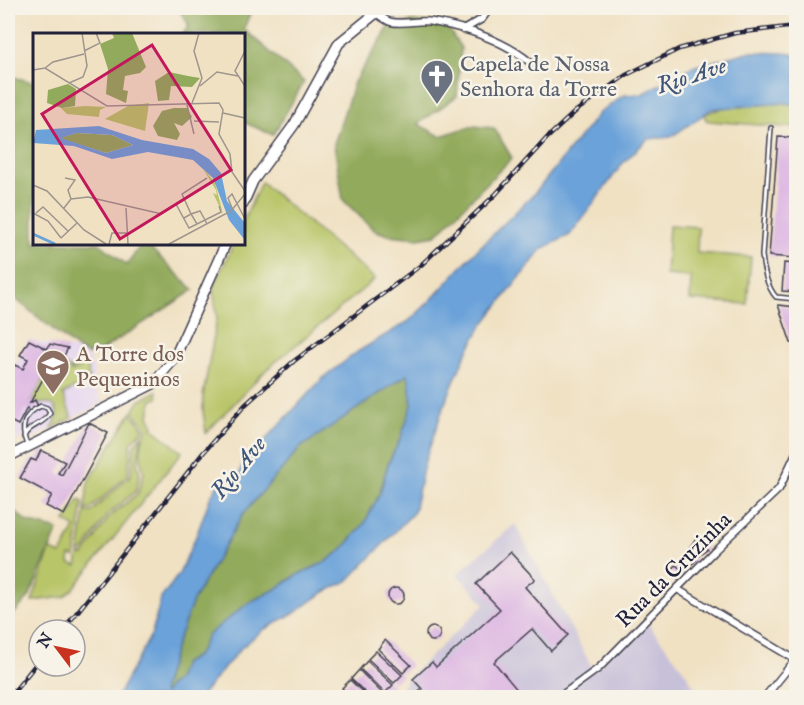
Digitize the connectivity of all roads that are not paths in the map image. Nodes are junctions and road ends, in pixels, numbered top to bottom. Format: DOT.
graph roads {
  1 [pos="490,8"];
  2 [pos="376,10"];
  3 [pos="463,30"];
  4 [pos="531,63"];
  5 [pos="771,128"];
  6 [pos="244,202"];
  7 [pos="226,244"];
  8 [pos="796,299"];
  9 [pos="24,437"];
  10 [pos="28,447"];
  11 [pos="796,453"];
  12 [pos="8,457"];
  13 [pos="677,589"];
  14 [pos="796,660"];
  15 [pos="558,698"];
  16 [pos="764,698"];
  1 -- 3 [label="street"];
  2 -- 3 [label="street"];
  2 -- 6 [label="street"];
  3 -- 4 [label="street"];
  5 -- 8 [label="lane"];
  7 -- 10 [label="street"];
  9 -- 9 [label="lane"];
  9 -- 10 [label="lane"];
  10 -- 12 [label="street"];
  11 -- 13 [label="street, Rua da Cruzinha"];
  13 -- 14 [label="street"];
  13 -- 15 [label="street, Rua da Cruzinha"];
  14 -- 16 [label="street"];
}
